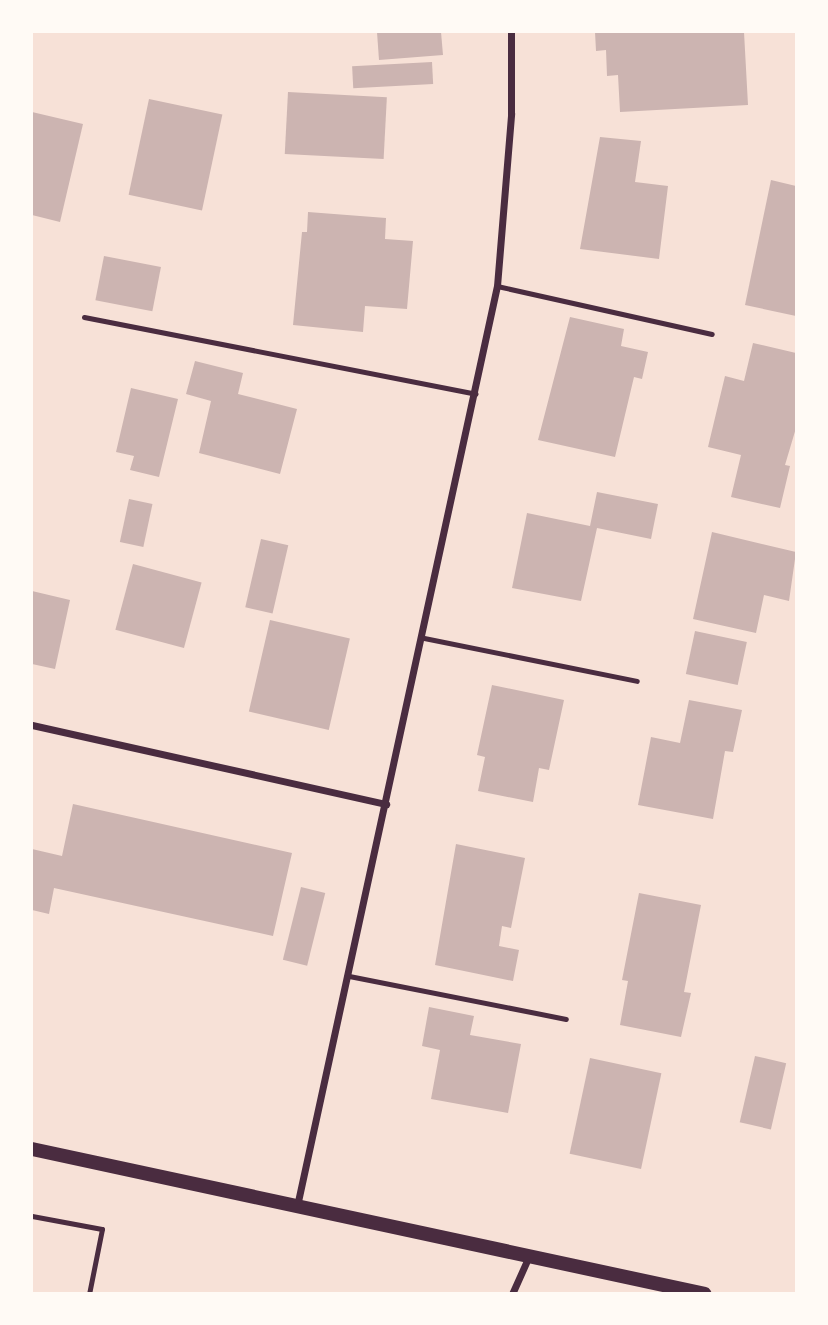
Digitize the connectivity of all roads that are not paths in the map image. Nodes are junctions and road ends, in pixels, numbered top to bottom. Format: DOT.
graph roads {
  1 [pos="511,32"];
  2 [pos="497,286"];
  3 [pos="84,317"];
  4 [pos="712,334"];
  5 [pos="475,394"];
  6 [pos="424,638"];
  7 [pos="637,681"];
  8 [pos="32,724"];
  9 [pos="386,804"];
  10 [pos="349,976"];
  11 [pos="566,1019"];
  12 [pos="32,1149"];
  13 [pos="296,1207"];
  14 [pos="32,1216"];
  15 [pos="529,1255"];
  16 [pos="89,1293"];
  17 [pos="512,1293"];
  18 [pos="705,1293"];
  1 -- 2 [label="street"];
  2 -- 4 [label="lane"];
  2 -- 5 [label="street"];
  3 -- 5 [label="lane"];
  5 -- 6 [label="street"];
  6 -- 7 [label="lane"];
  6 -- 9 [label="street"];
  8 -- 9 [label="street"];
  9 -- 10 [label="street"];
  10 -- 11 [label="lane"];
  10 -- 13 [label="street"];
  12 -- 13 [label="main road"];
  13 -- 15 [label="main road"];
  14 -- 16 [label="lane"];
  15 -- 17 [label="street"];
  15 -- 18 [label="main road"];
}
